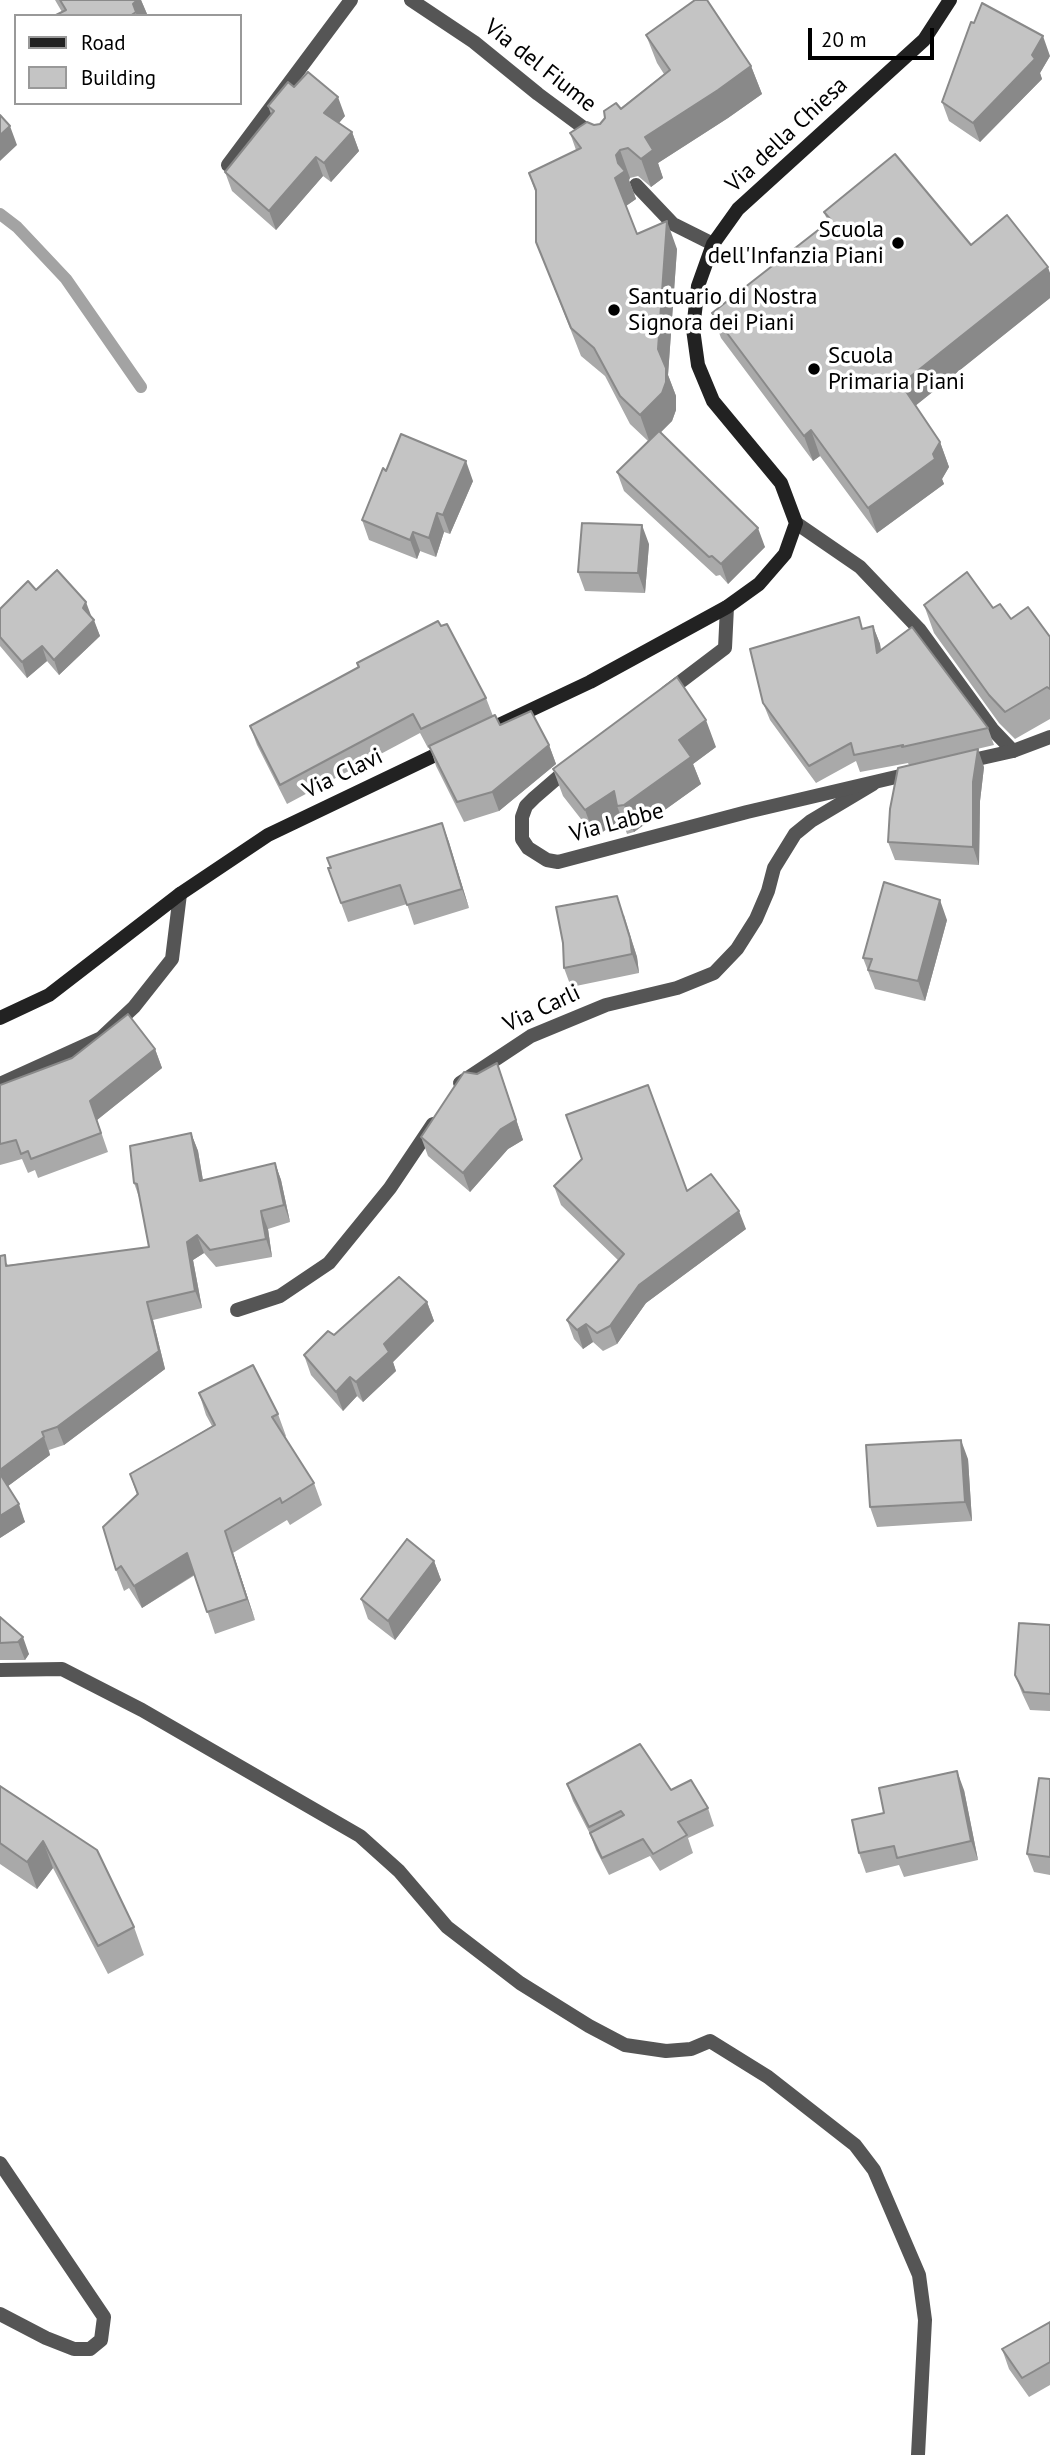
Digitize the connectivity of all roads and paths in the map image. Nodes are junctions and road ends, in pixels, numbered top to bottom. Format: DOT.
graph roads {
  1 [pos="351,0"];
  2 [pos="411,0"];
  3 [pos="950,0"];
  4 [pos="606,144"];
  5 [pos="228,165"];
  6 [pos="636,185"];
  7 [pos="713,244"];
  8 [pos="796,523"];
  9 [pos="727,607"];
  10 [pos="660,698"];
  11 [pos="1050,737"];
  12 [pos="1013,751"];
  13 [pos="584,756"];
  14 [pos="878,781"];
  15 [pos="180,894"];
  16 [pos="0,1018"];
  17 [pos="0,1084"];
  18 [pos="455,1091"];
  19 [pos="440,1112"];
  20 [pos="237,1310"];
  21 [pos="0,1670"];
  22 [pos="0,2163"];
  23 [pos="0,2314"];
  24 [pos="918,2455"];
  1 -- 5 [label="street"];
  2 -- 4 [label="street, Via del Fiume"];
  3 -- 7 [label="main road, Via della Chiesa"];
  6 -- 7 [label="street"];
  7 -- 8 [label="main road, Via della Chiesa"];
  8 -- 9 [label="main road, Via Clavi"];
  8 -- 12 [label="street"];
  9 -- 10 [label="street"];
  9 -- 15 [label="main road, Via Clavi"];
  11 -- 12 [label="street, Via Labbe"];
  12 -- 14 [label="street, Via Labbe"];
  13 -- 14 [label="street, Via Labbe"];
  14 -- 18 [label="street, Via Carli"];
  15 -- 16 [label="main road, Via Clavi"];
  15 -- 17 [label="street"];
  19 -- 20 [label="street"];
  21 -- 24 [label="street"];
  22 -- 23 [label="street"];
}
